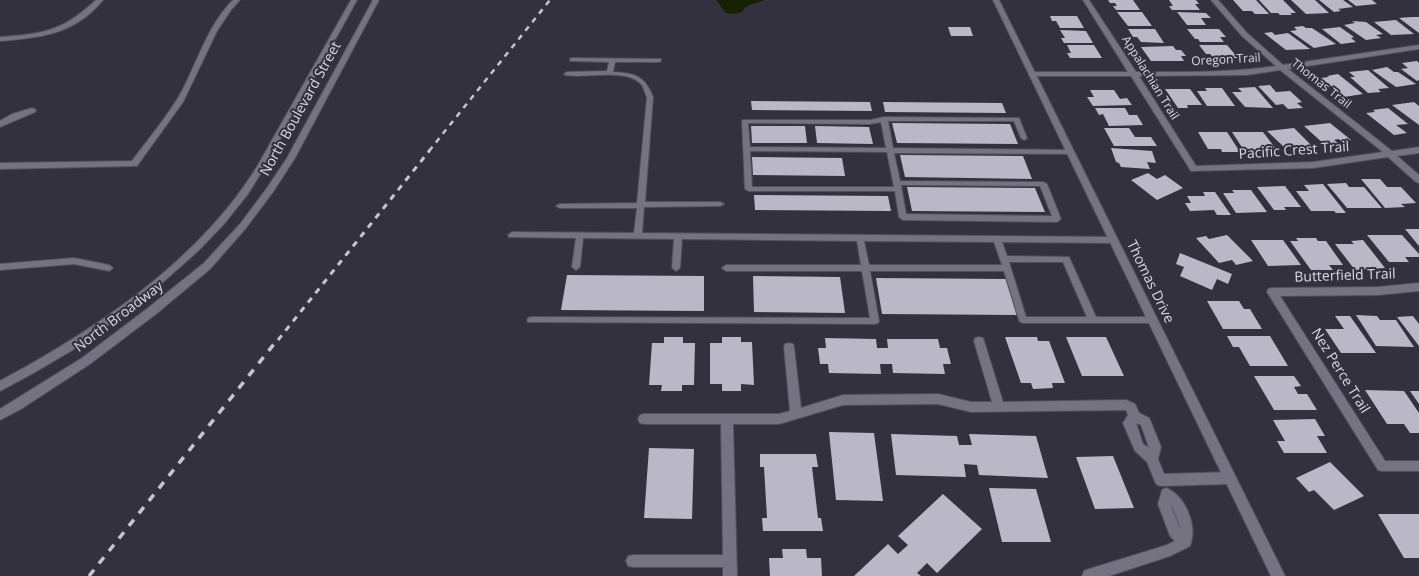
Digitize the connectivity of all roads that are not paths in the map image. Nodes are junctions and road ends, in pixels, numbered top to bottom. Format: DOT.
graph roads {
  1 [pos="100,0"];
  2 [pos="237,0"];
  3 [pos="354,0"];
  4 [pos="376,0"];
  5 [pos="996,0"];
  6 [pos="1086,0"];
  7 [pos="1214,0"];
  8 [pos="0,39"];
  9 [pos="1419,47"];
  10 [pos="572,60"];
  11 [pos="612,60"];
  12 [pos="658,60"];
  13 [pos="1282,68"];
  14 [pos="567,74"];
  15 [pos="610,74"];
  16 [pos="1033,74"];
  17 [pos="1133,74"];
  18 [pos="32,110"];
  19 [pos="884,119"];
  20 [pos="0,124"];
  21 [pos="1024,138"];
  22 [pos="747,149"];
  23 [pos="1419,150"];
  24 [pos="890,151"];
  25 [pos="1071,152"];
  26 [pos="1392,155"];
  27 [pos="0,166"];
  28 [pos="1194,169"];
  29 [pos="1419,180"];
  30 [pos="898,186"];
  31 [pos="720,204"];
  32 [pos="641,205"];
  33 [pos="560,206"];
  34 [pos="218,224"];
  35 [pos="243,226"];
  36 [pos="512,235"];
  37 [pos="580,236"];
  38 [pos="638,236"];
  39 [pos="678,237"];
  40 [pos="860,238"];
  41 [pos="997,239"];
  42 [pos="1114,240"];
  43 [pos="1003,259"];
  44 [pos="0,267"];
  45 [pos="576,267"];
  46 [pos="109,268"];
  47 [pos="676,268"];
  48 [pos="726,268"];
  49 [pos="866,268"];
  50 [pos="1007,268"];
  51 [pos="1419,287"];
  52 [pos="1272,292"];
  53 [pos="531,320"];
  54 [pos="1092,320"];
  55 [pos="1153,320"];
  56 [pos="979,341"];
  57 [pos="789,347"];
  58 [pos="0,386"];
  59 [pos="1000,407"];
  60 [pos="796,414"];
  61 [pos="0,415"];
  62 [pos="644,419"];
  63 [pos="727,419"];
  64 [pos="1419,466"];
  65 [pos="1230,478"];
  66 [pos="1160,480"];
  67 [pos="1166,494"];
  68 [pos="730,561"];
  69 [pos="633,562"];
  70 [pos="730,576"];
  71 [pos="1089,576"];
  72 [pos="1278,576"];
  1 -- 8 [label="street"];
  2 -- 27 [label="street"];
  3 -- 34 [label="street, North Boulevard Street"];
  4 -- 35 [label="street, North Boulevard Street"];
  5 -- 16 [label="street, Thomas Drive"];
  6 -- 17 [label="street, Appalachian Trail"];
  7 -- 13 [label="street, Thomas Trail"];
  9 -- 13 [label="street, Oregon Trail"];
  10 -- 11 [label="lane"];
  11 -- 12 [label="lane"];
  11 -- 15 [label="lane"];
  13 -- 17 [label="street, Oregon Trail"];
  13 -- 26 [label="street, Thomas Trail"];
  14 -- 15 [label="lane"];
  15 -- 32 [label="lane"];
  16 -- 17 [label="street, Oregon Trail"];
  16 -- 25 [label="street, Thomas Drive"];
  17 -- 28 [label="street, Appalachian Trail"];
  18 -- 20 [label="street"];
  19 -- 21 [label="lane"];
  19 -- 22 [label="lane"];
  19 -- 24 [label="lane"];
  22 -- 24 [label="lane"];
  22 -- 30 [label="lane"];
  23 -- 26 [label="street, Pacific Crest Trail"];
  24 -- 25 [label="lane"];
  24 -- 30 [label="lane"];
  25 -- 42 [label="street, Thomas Drive"];
  26 -- 28 [label="street, Pacific Crest Trail"];
  26 -- 29 [label="street, Thomas Trail"];
  30 -- 30 [label="lane"];
  31 -- 32 [label="lane"];
  32 -- 33 [label="lane"];
  32 -- 38 [label="lane"];
  34 -- 58 [label="street, North Broadway"];
  35 -- 61 [label="street, North Broadway"];
  36 -- 37 [label="lane"];
  37 -- 38 [label="lane"];
  37 -- 45 [label="lane"];
  38 -- 39 [label="lane"];
  39 -- 40 [label="lane"];
  39 -- 47 [label="lane"];
  40 -- 41 [label="lane"];
  40 -- 49 [label="lane"];
  41 -- 42 [label="lane"];
  41 -- 43 [label="lane"];
  42 -- 55 [label="street, Thomas Drive"];
  43 -- 50 [label="lane"];
  43 -- 54 [label="lane"];
  44 -- 46 [label="lane"];
  48 -- 49 [label="lane"];
  49 -- 50 [label="lane"];
  49 -- 53 [label="lane"];
  50 -- 54 [label="lane"];
  51 -- 52 [label="street, Butterfield Trail"];
  52 -- 64 [label="street, Nez Perce Trail"];
  54 -- 55 [label="lane"];
  55 -- 65 [label="street, Thomas Drive"];
  56 -- 59 [label="street"];
  57 -- 60 [label="street"];
  59 -- 60 [label="street"];
  59 -- 66 [label="street"];
  60 -- 63 [label="street"];
  62 -- 63 [label="street"];
  63 -- 68 [label="street"];
  65 -- 66 [label="street"];
  65 -- 72 [label="street, Thomas Drive"];
  66 -- 67 [label="lane"];
  67 -- 71 [label="street"];
  68 -- 69 [label="street"];
  68 -- 70 [label="street"];
}
